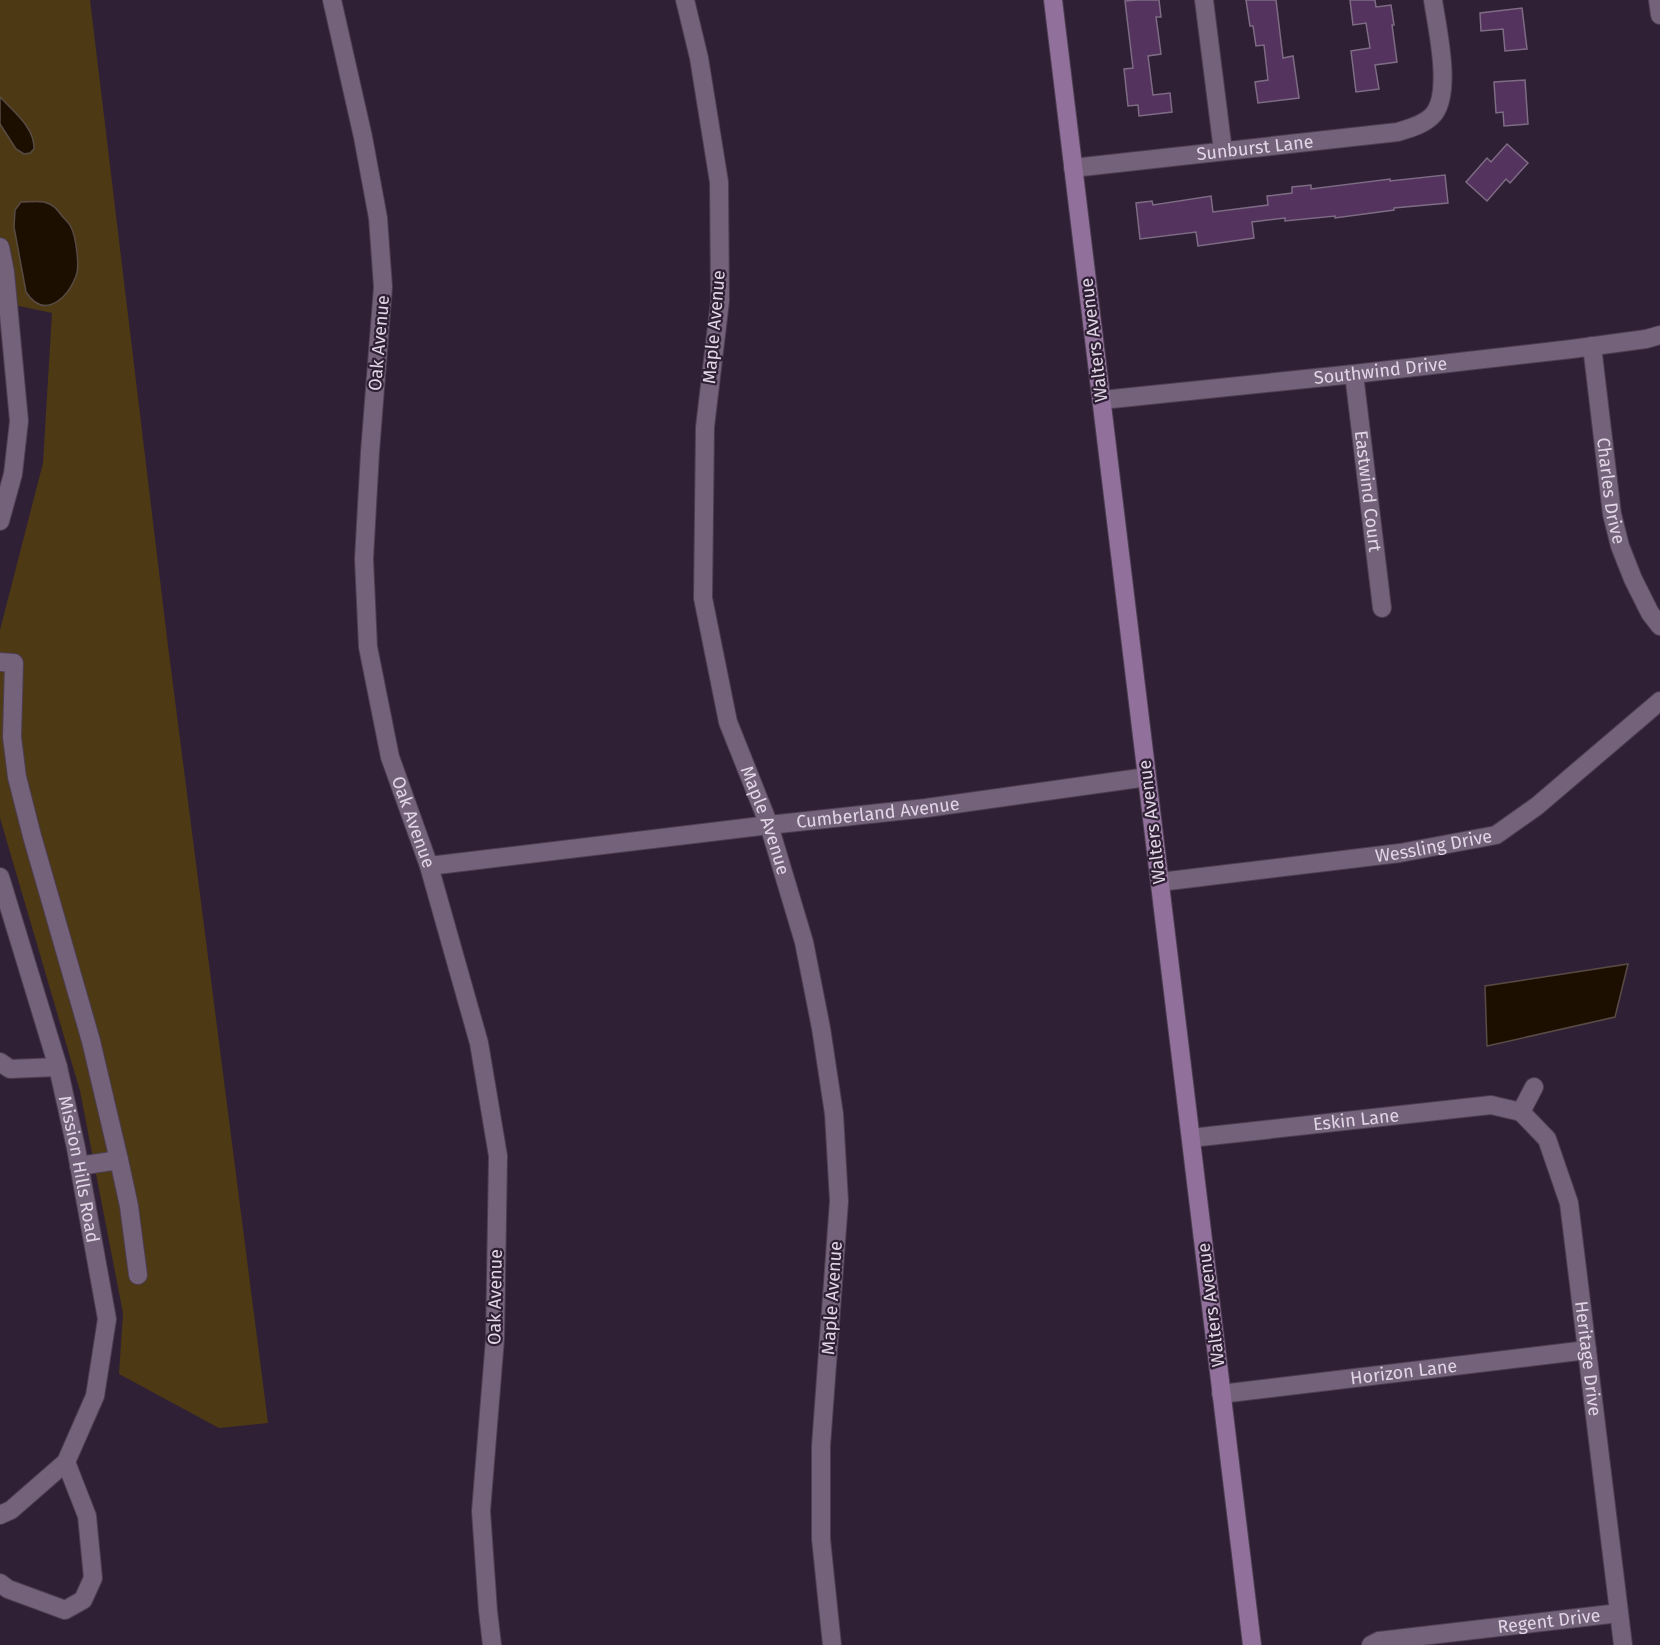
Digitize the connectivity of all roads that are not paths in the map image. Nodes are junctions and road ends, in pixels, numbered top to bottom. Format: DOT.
graph roads {
  1 [pos="332,0"];
  2 [pos="685,0"];
  3 [pos="1053,0"];
  4 [pos="1204,0"];
  5 [pos="1433,0"];
  6 [pos="1658,0"];
  7 [pos="1660,15"];
  8 [pos="1223,151"];
  9 [pos="1074,168"];
  10 [pos="0,247"];
  11 [pos="1660,335"];
  12 [pos="1592,346"];
  13 [pos="1354,374"];
  14 [pos="1101,400"];
  15 [pos="0,521"];
  16 [pos="1382,608"];
  17 [pos="1660,626"];
  18 [pos="0,662"];
  19 [pos="1660,702"];
  20 [pos="1147,777"];
  21 [pos="769,825"];
  22 [pos="429,866"];
  23 [pos="0,877"];
  24 [pos="1160,882"];
  25 [pos="0,1062"];
  26 [pos="58,1067"];
  27 [pos="1534,1087"];
  28 [pos="1521,1112"];
  29 [pos="1191,1138"];
  30 [pos="119,1160"];
  31 [pos="79,1166"];
  32 [pos="138,1275"];
  33 [pos="1587,1350"];
  34 [pos="1221,1394"];
  35 [pos="66,1462"];
  36 [pos="0,1515"];
  37 [pos="0,1583"];
  38 [pos="1619,1613"];
  39 [pos="492,1645"];
  40 [pos="832,1645"];
  41 [pos="1251,1645"];
  42 [pos="1371,1645"];
  43 [pos="1623,1645"];
  1 -- 22 [label="street, Oak Avenue"];
  2 -- 21 [label="street, Maple Avenue"];
  3 -- 9 [label="main road, Walters Avenue"];
  4 -- 8 [label="street"];
  5 -- 8 [label="street, Sunburst Lane"];
  6 -- 7 [label="street"];
  8 -- 9 [label="street, Sunburst Lane"];
  9 -- 14 [label="main road, Walters Avenue"];
  10 -- 15 [label="street"];
  11 -- 12 [label="street, Southwind Drive"];
  12 -- 13 [label="street, Southwind Drive"];
  12 -- 17 [label="street, Charles Drive"];
  13 -- 14 [label="street, Southwind Drive"];
  13 -- 16 [label="street, Eastwind Court"];
  14 -- 20 [label="main road, Walters Avenue"];
  18 -- 30 [label="street"];
  19 -- 24 [label="street, Wessling Drive"];
  20 -- 21 [label="street, Cumberland Avenue"];
  20 -- 24 [label="main road, Walters Avenue"];
  21 -- 22 [label="street, Cumberland Avenue"];
  21 -- 40 [label="street, Maple Avenue"];
  22 -- 39 [label="street, Oak Avenue"];
  23 -- 26 [label="street, Mission Hills Road"];
  24 -- 29 [label="main road, Walters Avenue"];
  25 -- 26 [label="street"];
  26 -- 31 [label="street, Mission Hills Road"];
  27 -- 28 [label="street"];
  28 -- 29 [label="street, Eskin Lane"];
  28 -- 33 [label="street, Heritage Drive"];
  29 -- 34 [label="main road, Walters Avenue"];
  30 -- 31 [label="street"];
  30 -- 32 [label="street"];
  31 -- 35 [label="street, Mission Hills Road"];
  33 -- 34 [label="street, Horizon Lane"];
  33 -- 38 [label="street, Heritage Drive"];
  34 -- 41 [label="main road, Walters Avenue"];
  35 -- 36 [label="street, Mission Hills Road"];
  35 -- 37 [label="street"];
  38 -- 42 [label="street, Regent Drive"];
  38 -- 43 [label="street, Heritage Drive"];
}
